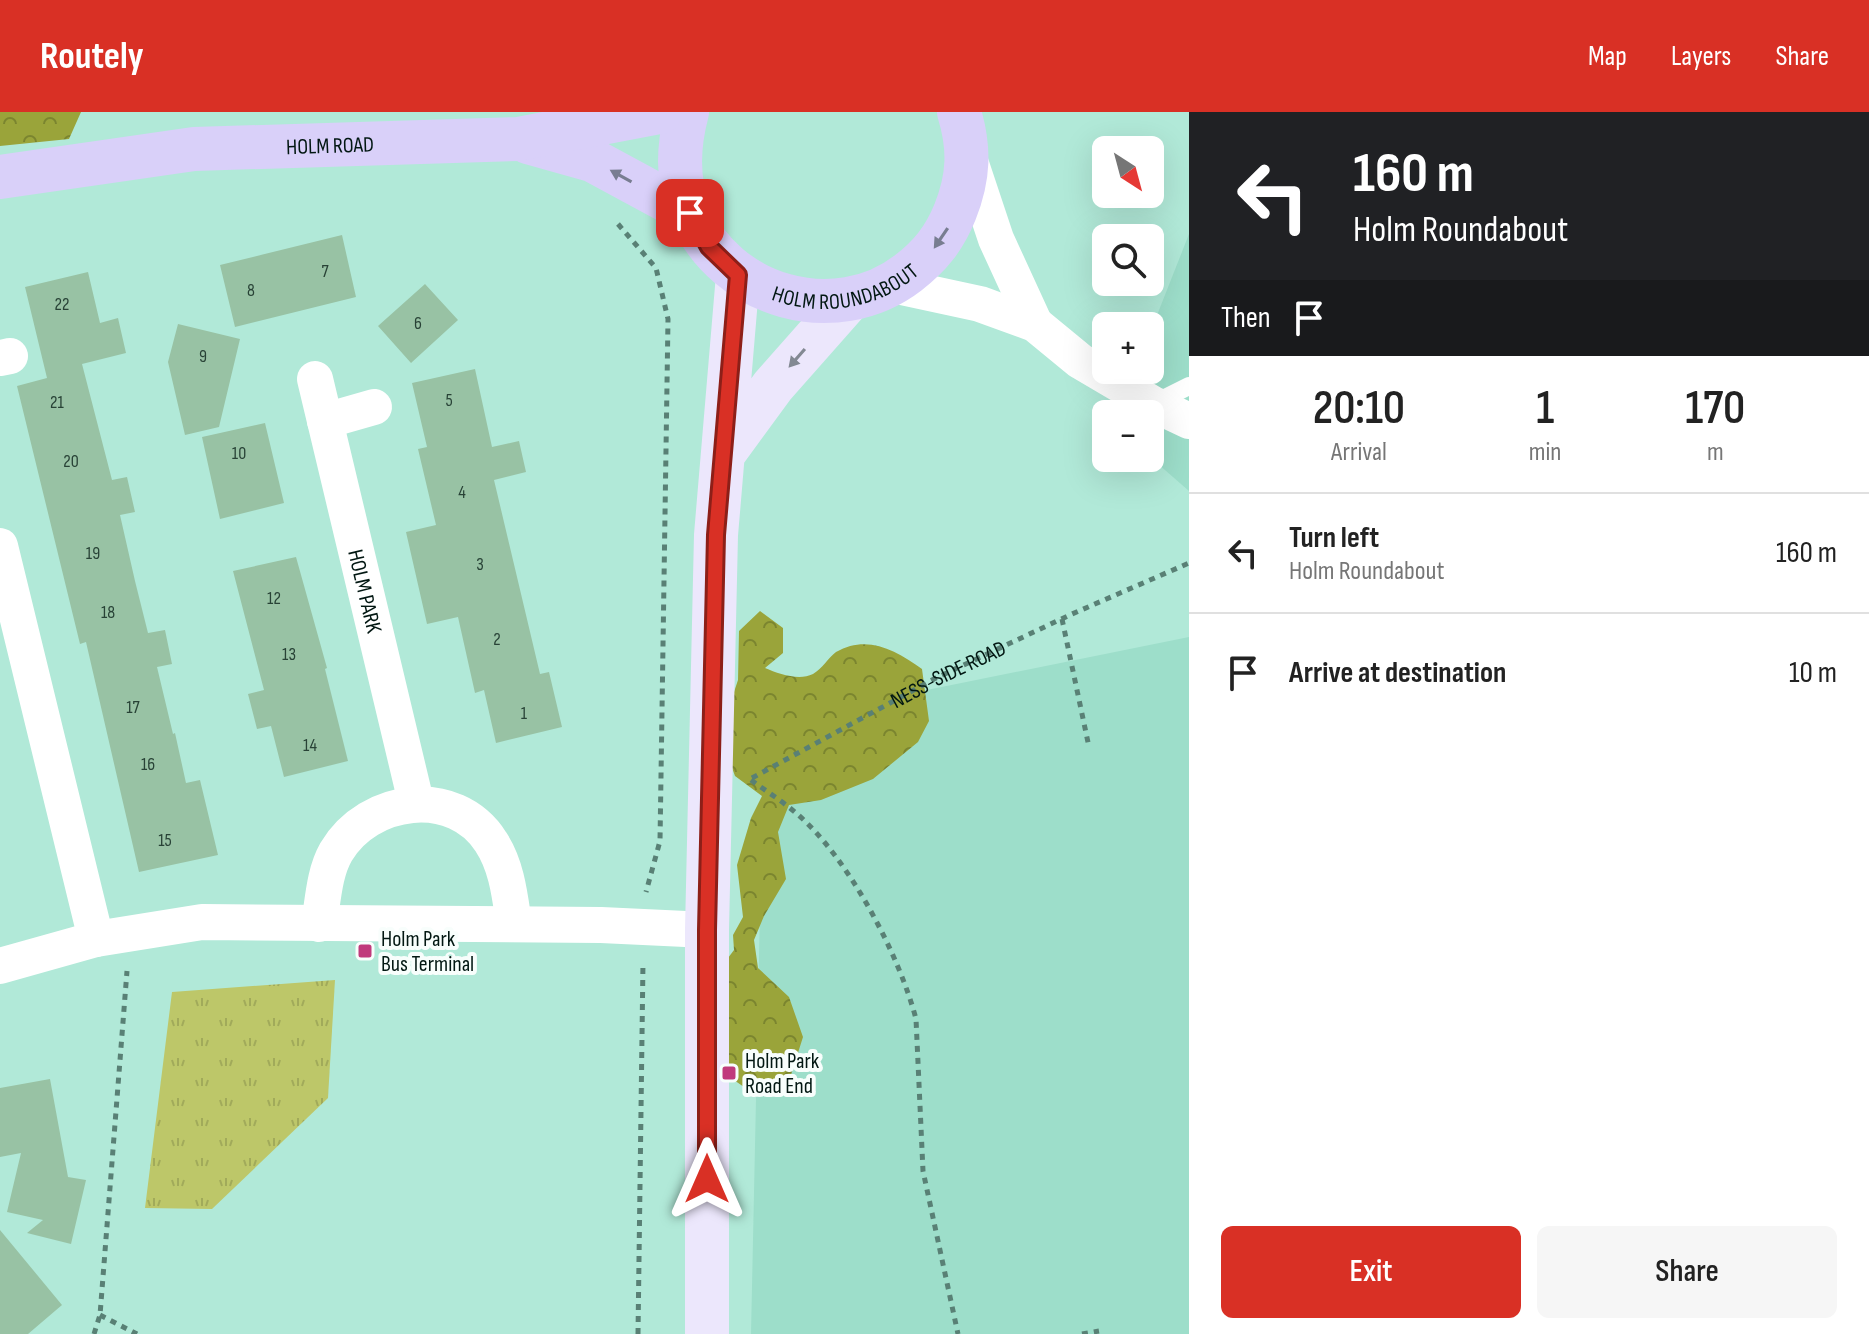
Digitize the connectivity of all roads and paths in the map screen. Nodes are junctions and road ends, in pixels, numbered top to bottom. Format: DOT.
graph roads {
  1 [pos="660,112"];
  2 [pos="687,112"];
  3 [pos="968,129"];
  4 [pos="518,139"];
  5 [pos="0,177"];
  6 [pos="690,213"];
  7 [pos="611,219"];
  8 [pos="738,275"];
  9 [pos="892,285"];
  10 [pos="849,300"];
  11 [pos="1035,324"];
  12 [pos="315,379"];
  13 [pos="1189,386"];
  14 [pos="1146,400"];
  15 [pos="1161,400"];
  16 [pos="374,407"];
  17 [pos="1164,409"];
  18 [pos="325,421"];
  19 [pos="1189,421"];
  20 [pos="723,455"];
  21 [pos="0,546"];
  22 [pos="1189,563"];
  23 [pos="1062,619"];
  24 [pos="1089,747"];
  25 [pos="731,775"];
  26 [pos="416,802"];
  27 [pos="319,924"];
  28 [pos="514,924"];
  29 [pos="643,927"];
  30 [pos="707,930"];
  31 [pos="96,939"];
  32 [pos="0,966"];
  33 [pos="100,1315"];
  34 [pos="1099,1331"];
  35 [pos="94,1334"];
  36 [pos="137,1334"];
  37 [pos="638,1334"];
  38 [pos="707,1334"];
  39 [pos="958,1334"];
  40 [pos="1082,1334"];
  1 -- 4 [label="main road, HOLM ROAD"];
  2 -- 6 [label="main road, HOLM ROUNDABOUT"];
  3 -- 9 [label="main road, HOLM ROUNDABOUT, one-way"];
  3 -- 11 [label="street"];
  4 -- 5 [label="main road, HOLM ROAD"];
  6 -- 4 [label="main road, one-way"];
  6 -- 8 [label="main road, HOLM ROUNDABOUT"];
  7 -- 29 [label="path"];
  8 -- 10 [label="main road, HOLM ROUNDABOUT"];
  8 -- 20 [label="main road"];
  9 -- 10 [label="main road, HOLM ROUNDABOUT"];
  9 -- 11 [label="street"];
  10 -- 20 [label="main road, one-way"];
  11 -- 14 [label="street"];
  12 -- 18 [label="street, HOLM PARK"];
  13 -- 15 [label="lane"];
  16 -- 18 [label="street"];
  17 -- 19 [label="street"];
  18 -- 26 [label="street, HOLM PARK"];
  20 -- 25 [label="main road"];
  21 -- 31 [label="street"];
  22 -- 23 [label="path, NESS-SIDE ROAD"];
  23 -- 24 [label="path"];
  23 -- 25 [label="path, NESS-SIDE ROAD"];
  25 -- 30 [label="main road"];
  25 -- 39 [label="path"];
  26 -- 27 [label="street"];
  26 -- 28 [label="street"];
  27 -- 28 [label="street"];
  27 -- 31 [label="street"];
  28 -- 29 [label="street"];
  29 -- 30 [label="street"];
  29 -- 37 [label="path"];
  30 -- 38 [label="main road"];
  31 -- 32 [label="street"];
  31 -- 33 [label="path"];
  33 -- 35 [label="path"];
  33 -- 36 [label="path"];
  34 -- 40 [label="path"];
}
